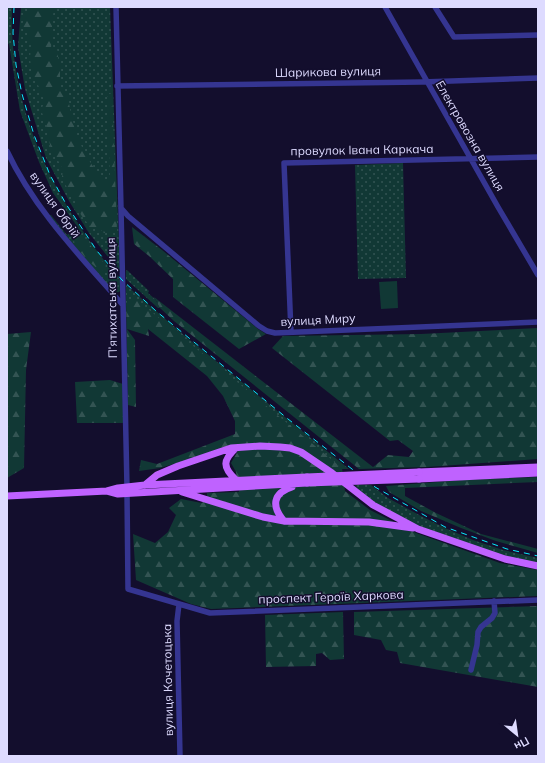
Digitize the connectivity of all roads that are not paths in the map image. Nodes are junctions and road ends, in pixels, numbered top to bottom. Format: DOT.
graph roads {
  1 [pos="116,7"];
  2 [pos="385,7"];
  3 [pos="435,7"];
  4 [pos="538,35"];
  5 [pos="538,78"];
  6 [pos="426,82"];
  7 [pos="117,86"];
  8 [pos="7,151"];
  9 [pos="538,156"];
  10 [pos="470,159"];
  11 [pos="121,208"];
  12 [pos="538,275"];
  13 [pos="122,304"];
  14 [pos="538,322"];
  15 [pos="291,332"];
  16 [pos="237,447"];
  17 [pos="538,466"];
  18 [pos="538,473"];
  19 [pos="419,476"];
  20 [pos="236,480"];
  21 [pos="305,481"];
  22 [pos="145,485"];
  23 [pos="127,490"];
  24 [pos="178,491"];
  25 [pos="7,496"];
  26 [pos="284,521"];
  27 [pos="418,529"];
  28 [pos="538,566"];
  29 [pos="128,589"];
  30 [pos="538,600"];
  31 [pos="494,601"];
  32 [pos="179,604"];
  33 [pos="471,670"];
  34 [pos="180,756"];
  1 -- 7 [label="street, П’ятихатська вулиця"];
  2 -- 6 [label="street, Електровозна вулиця"];
  3 -- 4 [label="street"];
  5 -- 6 [label="street, Шарикова вулиця"];
  6 -- 7 [label="street, Шарикова вулиця"];
  6 -- 10 [label="street, Електровозна вулиця"];
  7 -- 11 [label="street, П’ятихатська вулиця"];
  8 -- 13 [label="street, вулиця Обрій"];
  9 -- 10 [label="street, провулок Івана Каркача"];
  10 -- 12 [label="street, Електровозна вулиця"];
  10 -- 15 [label="street, провулок Івана Каркача"];
  11 -- 13 [label="street, П’ятихатська вулиця"];
  11 -- 15 [label="street, вулиця Миру"];
  13 -- 23 [label="street, П’ятихатська вулиця"];
  14 -- 15 [label="street, вулиця Миру"];
  16 -- 20 [label="main road"];
  16 -- 22 [label="main road"];
  16 -- 27 [label="main road"];
  17 -- 19 [label="main road"];
  18 -- 19 [label="main road"];
  19 -- 21 [label="main road, bridge"];
  20 -- 21 [label="main road"];
  20 -- 22 [label="main road"];
  21 -- 24 [label="main road"];
  21 -- 26 [label="main road"];
  22 -- 23 [label="main road"];
  23 -- 24 [label="main road"];
  23 -- 25 [label="main road"];
  23 -- 29 [label="street, П’ятихатська вулиця"];
  24 -- 26 [label="main road"];
  26 -- 27 [label="main road"];
  27 -- 28 [label="main road"];
  29 -- 32 [label="street, проспект Героїв Харкова"];
  30 -- 31 [label="street, проспект Героїв Харкова"];
  31 -- 32 [label="street, проспект Героїв Харкова"];
  31 -- 33 [label="street"];
  32 -- 34 [label="street, вулиця Кочетоцька"];
}
